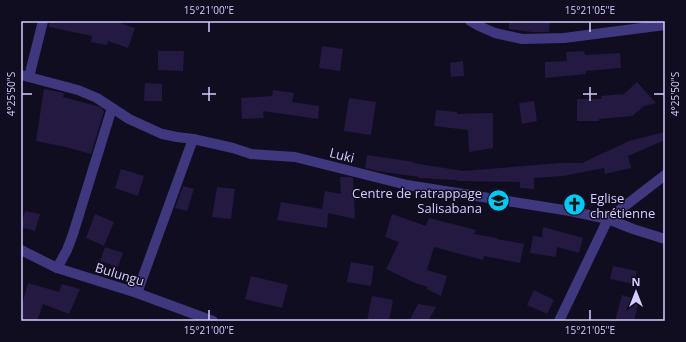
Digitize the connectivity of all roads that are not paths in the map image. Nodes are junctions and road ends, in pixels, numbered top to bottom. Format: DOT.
graph roads {
  1 [pos="43,21"];
  2 [pos="470,21"];
  3 [pos="665,25"];
  4 [pos="25,76"];
  5 [pos="112,108"];
  6 [pos="193,139"];
  7 [pos="665,175"];
  8 [pos="608,219"];
  9 [pos="665,239"];
  10 [pos="21,250"];
  11 [pos="57,268"];
  12 [pos="137,292"];
  13 [pos="213,321"];
  14 [pos="559,321"];
  1 -- 4 [label="street"];
  2 -- 3 [label="street"];
  4 -- 5 [label="street, Luki"];
  5 -- 6 [label="street, Luki"];
  5 -- 11 [label="street"];
  6 -- 8 [label="street, Luki"];
  6 -- 12 [label="street"];
  7 -- 8 [label="street"];
  8 -- 9 [label="street, Luki"];
  8 -- 14 [label="street"];
  10 -- 11 [label="street, Bulungu"];
  11 -- 12 [label="street, Bulungu"];
  12 -- 13 [label="street, Bulungu"];
}
